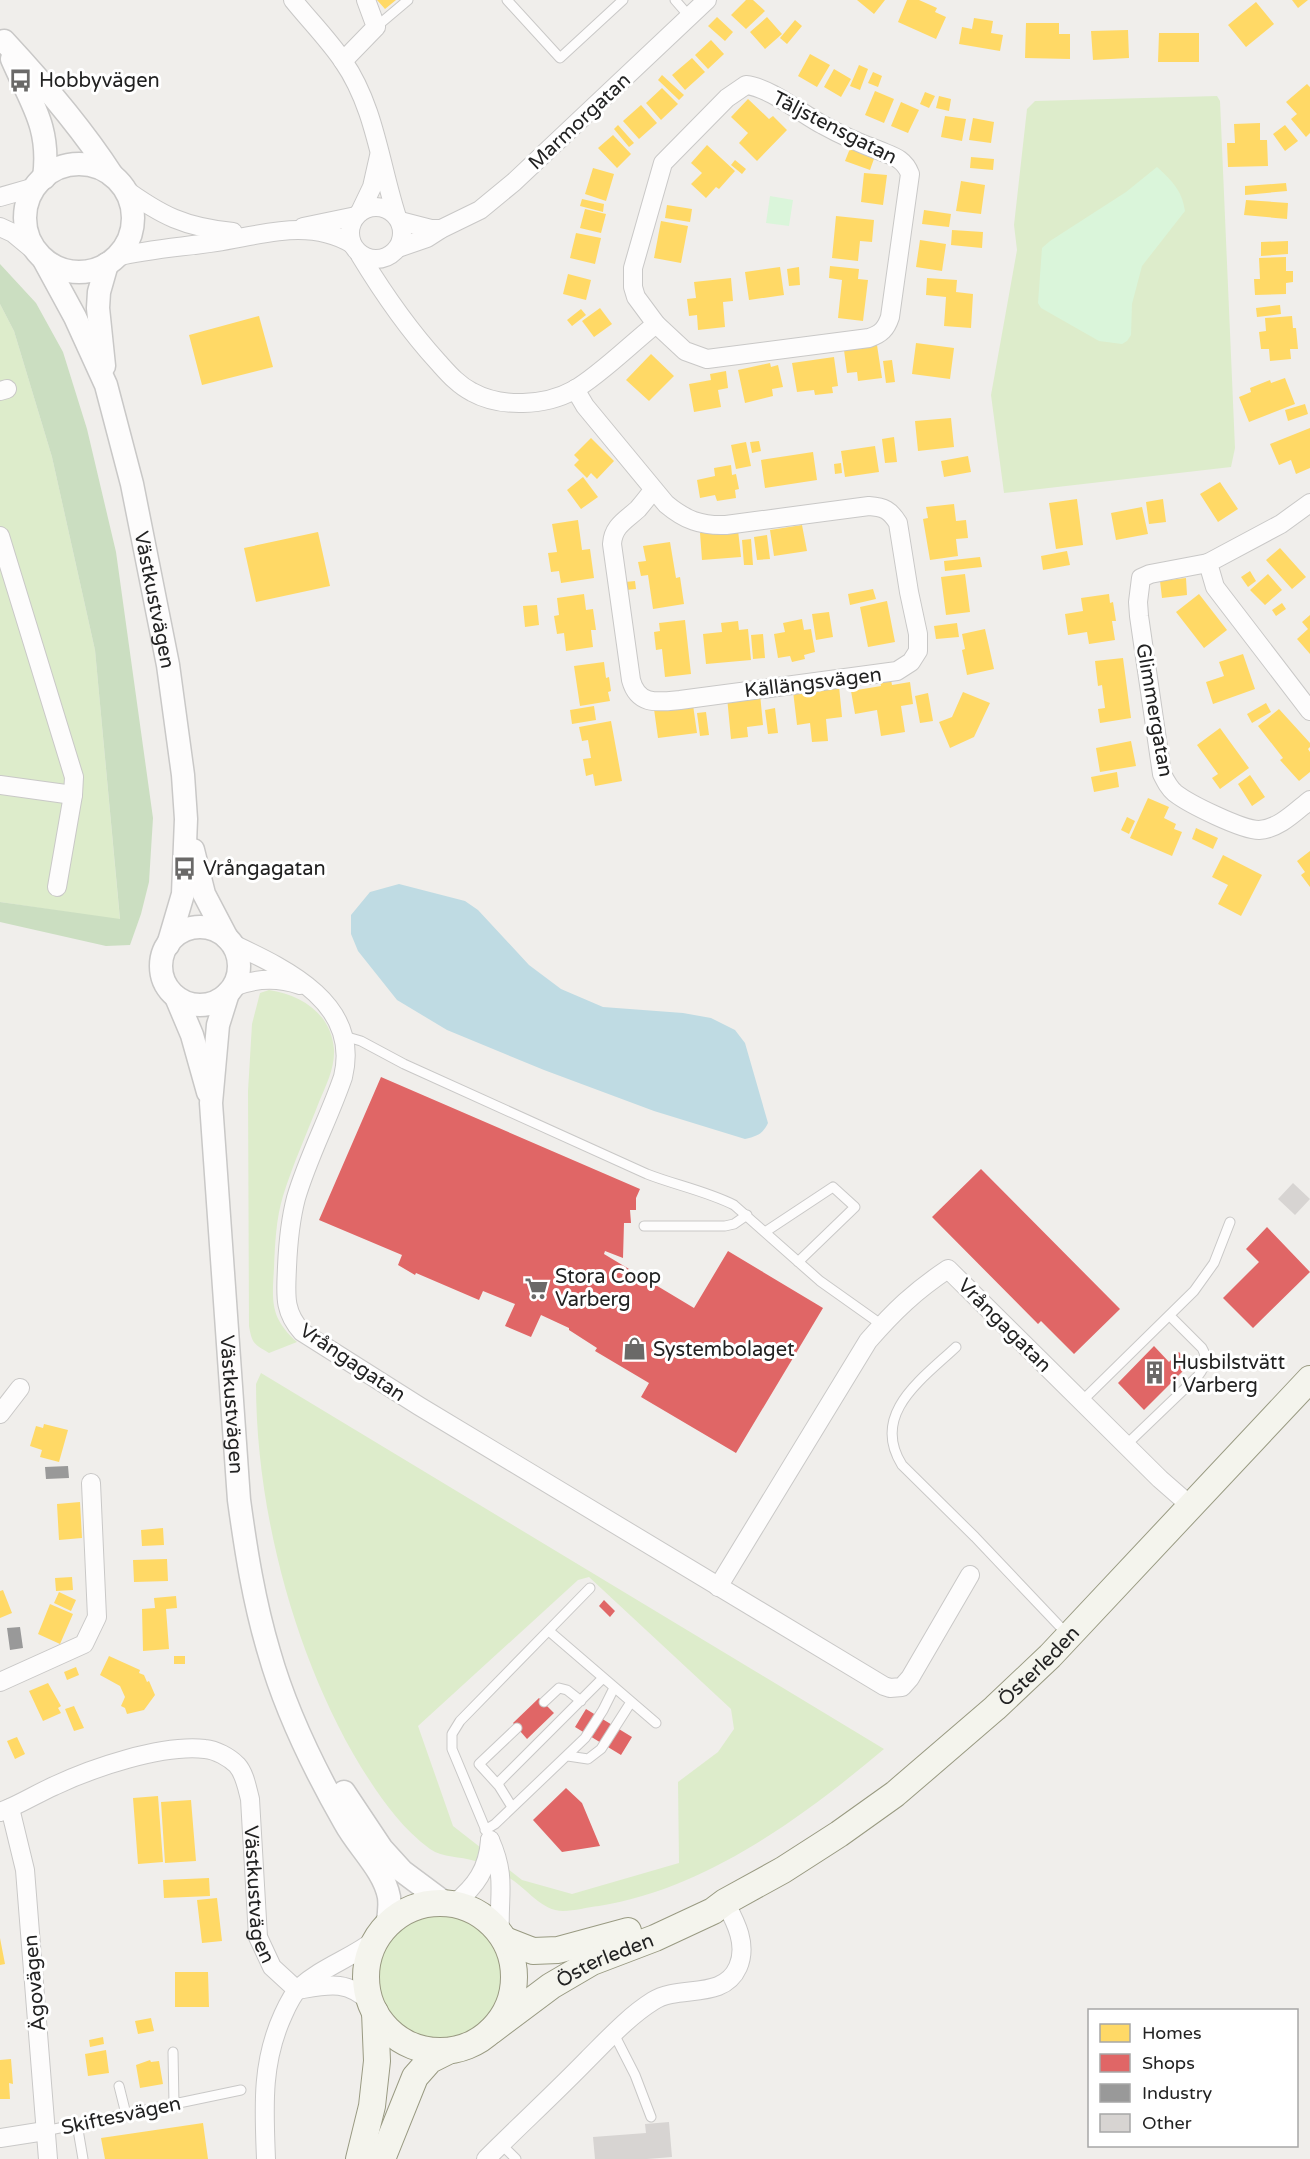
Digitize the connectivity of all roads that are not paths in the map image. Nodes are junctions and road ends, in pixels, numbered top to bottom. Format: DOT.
graph roads {
  1 [pos="293,0"];
  2 [pos="366,0"];
  3 [pos="408,0"];
  4 [pos="507,0"];
  5 [pos="623,0"];
  6 [pos="675,0"];
  7 [pos="707,0"];
  8 [pos="689,16"];
  9 [pos="376,27"];
  10 [pos="2,37"];
  11 [pos="343,61"];
  12 [pos="379,154"];
  13 [pos="39,182"];
  14 [pos="118,182"];
  15 [pos="0,197"];
  16 [pos="358,214"];
  17 [pos="398,219"];
  18 [pos="0,227"];
  19 [pos="295,229"];
  20 [pos="441,229"];
  21 [pos="253,235"];
  22 [pos="356,249"];
  23 [pos="396,250"];
  24 [pos="41,256"];
  25 [pos="111,261"];
  26 [pos="390,302"];
  27 [pos="656,324"];
  28 [pos="106,385"];
  29 [pos="575,389"];
  30 [pos="653,489"];
  31 [pos="1310,503"];
  32 [pos="0,536"];
  33 [pos="1208,563"];
  34 [pos="5,567"];
  35 [pos="1310,711"];
  36 [pos="0,785"];
  37 [pos="73,795"];
  38 [pos="1310,800"];
  39 [pos="186,819"];
  40 [pos="57,886"];
  41 [pos="229,941"];
  42 [pos="168,945"];
  43 [pos="310,989"];
  44 [pos="231,990"];
  45 [pos="176,997"];
  46 [pos="344,1036"];
  47 [pos="211,1103"];
  48 [pos="747,1215"];
  49 [pos="1230,1222"];
  50 [pos="644,1226"];
  51 [pos="765,1232"];
  52 [pos="798,1262"];
  53 [pos="1170,1316"];
  54 [pos="882,1326"];
  55 [pos="956,1347"];
  56 [pos="1310,1379"];
  57 [pos="20,1388"];
  58 [pos="1082,1401"];
  59 [pos="0,1414"];
  60 [pos="1126,1444"];
  61 [pos="91,1483"];
  62 [pos="1192,1507"];
  63 [pos="970,1575"];
  64 [pos="718,1587"];
  65 [pos="590,1588"];
  66 [pos="549,1631"];
  67 [pos="1069,1636"];
  68 [pos="603,1678"];
  69 [pos="0,1682"];
  70 [pos="614,1688"];
  71 [pos="580,1701"];
  72 [pos="287,1702"];
  73 [pos="544,1702"];
  74 [pos="631,1702"];
  75 [pos="656,1723"];
  76 [pos="517,1728"];
  77 [pos="568,1755"];
  78 [pos="499,1786"];
  79 [pos="513,1807"];
  80 [pos="5,1810"];
  81 [pos="488,1835"];
  82 [pos="725,1902"];
  83 [pos="449,1903"];
  84 [pos="382,1932"];
  85 [pos="502,1937"];
  86 [pos="297,1990"];
  87 [pos="373,2008"];
  88 [pos="491,2031"];
  89 [pos="614,2034"];
  90 [pos="448,2051"];
  91 [pos="173,2052"];
  92 [pos="119,2086"];
  93 [pos="241,2090"];
  94 [pos="174,2104"];
  95 [pos="126,2114"];
  96 [pos="651,2117"];
  97 [pos="77,2124"];
  98 [pos="45,2131"];
  99 [pos="0,2138"];
  100 [pos="501,2144"];
  101 [pos="48,2159"];
  102 [pos="83,2159"];
  103 [pos="266,2159"];
  104 [pos="359,2159"];
  105 [pos="382,2159"];
  106 [pos="486,2159"];
  107 [pos="516,2159"];
  1 -- 11 [label="street"];
  2 -- 9 [label="street"];
  3 -- 9 [label="lane"];
  4 -- 5 [label="lane"];
  6 -- 8 [label="lane"];
  7 -- 8 [label="street, Marmorgatan"];
  8 -- 20 [label="street, Marmorgatan"];
  9 -- 11 [label="street"];
  10 -- 13 [label="street"];
  10 -- 14 [label="street"];
  11 -- 12 [label="street"];
  12 -- 16 [label="street"];
  12 -- 17 [label="street"];
  13 -- 14 [label="street"];
  13 -- 15 [label="street"];
  13 -- 24 [label="street"];
  14 -- 21 [label="street"];
  14 -- 25 [label="street"];
  16 -- 17 [label="street"];
  16 -- 19 [label="street"];
  16 -- 22 [label="street"];
  17 -- 20 [label="street"];
  17 -- 23 [label="street"];
  18 -- 24 [label="street"];
  19 -- 21 [label="street"];
  19 -- 22 [label="street"];
  20 -- 23 [label="street, Marmorgatan"];
  21 -- 25 [label="street"];
  22 -- 23 [label="street"];
  22 -- 26 [label="street"];
  23 -- 26 [label="street"];
  24 -- 25 [label="street"];
  24 -- 28 [label="street, Västkustvägen"];
  25 -- 28 [label="street, Västkustvägen"];
  26 -- 29 [label="street"];
  27 -- 27 [label="street, Täljstensgatan"];
  27 -- 29 [label="street"];
  28 -- 39 [label="street, Västkustvägen"];
  29 -- 30 [label="street"];
  30 -- 30 [label="street, Källängsvägen"];
  31 -- 33 [label="street, Glimmergatan"];
  32 -- 34 [label="street"];
  33 -- 35 [label="street"];
  33 -- 38 [label="street, Glimmergatan"];
  34 -- 37 [label="street"];
  36 -- 37 [label="street"];
  37 -- 40 [label="street"];
  39 -- 41 [label="street, Västkustvägen"];
  39 -- 42 [label="street, Västkustvägen"];
  41 -- 42 [label="street"];
  41 -- 43 [label="street, Vrångagatan"];
  41 -- 44 [label="street, Västkustvägen"];
  42 -- 45 [label="street, Västkustvägen"];
  43 -- 44 [label="street, Vrångagatan"];
  43 -- 46 [label="street, Vrångagatan"];
  44 -- 45 [label="street"];
  44 -- 47 [label="street, Västkustvägen"];
  45 -- 47 [label="street, Västkustvägen"];
  46 -- 48 [label="lane"];
  46 -- 64 [label="street, Vrångagatan"];
  47 -- 72 [label="street, Västkustvägen"];
  48 -- 50 [label="lane"];
  48 -- 51 [label="lane"];
  49 -- 53 [label="lane"];
  51 -- 52 [label="lane"];
  51 -- 52 [label="lane"];
  52 -- 54 [label="lane"];
  53 -- 58 [label="lane"];
  53 -- 60 [label="lane"];
  54 -- 58 [label="street, Vrångagatan"];
  54 -- 64 [label="street, Vrångagatan"];
  55 -- 67 [label="lane"];
  56 -- 62 [label="main road, Österleden"];
  57 -- 59 [label="street"];
  58 -- 60 [label="street, Vrångagatan"];
  60 -- 62 [label="street, Vrångagatan"];
  61 -- 69 [label="street"];
  62 -- 67 [label="main road, Österleden"];
  63 -- 64 [label="street, Vrångagatan"];
  65 -- 66 [label="lane"];
  66 -- 68 [label="lane"];
  66 -- 81 [label="lane"];
  67 -- 82 [label="main road, Österleden"];
  68 -- 70 [label="lane"];
  68 -- 71 [label="lane"];
  70 -- 74 [label="lane"];
  70 -- 77 [label="lane"];
  71 -- 73 [label="lane"];
  71 -- 78 [label="lane"];
  72 -- 83 [label="street, Västkustvägen"];
  72 -- 84 [label="street, Västkustvägen"];
  74 -- 75 [label="lane"];
  74 -- 77 [label="lane"];
  76 -- 78 [label="lane"];
  77 -- 79 [label="lane"];
  78 -- 79 [label="lane"];
  79 -- 81 [label="lane"];
  80 -- 86 [label="street, Västkustvägen"];
  80 -- 98 [label="street, Ägovägen"];
  81 -- 83 [label="street"];
  81 -- 85 [label="street"];
  82 -- 85 [label="main road, Österleden"];
  82 -- 88 [label="main road, Österleden"];
  82 -- 89 [label="street"];
  83 -- 84 [label="main road"];
  83 -- 85 [label="main road"];
  84 -- 86 [label="street"];
  84 -- 87 [label="main road"];
  85 -- 88 [label="main road"];
  86 -- 87 [label="street"];
  86 -- 103 [label="street"];
  87 -- 90 [label="main road"];
  87 -- 104 [label="main road"];
  88 -- 90 [label="main road"];
  89 -- 96 [label="lane"];
  89 -- 100 [label="street"];
  90 -- 105 [label="main road"];
  91 -- 94 [label="lane"];
  92 -- 95 [label="lane"];
  93 -- 94 [label="lane, Skiftesvägen"];
  94 -- 95 [label="lane, Skiftesvägen"];
  95 -- 97 [label="lane, Skiftesvägen"];
  97 -- 98 [label="lane, Skiftesvägen"];
  97 -- 102 [label="lane"];
  98 -- 99 [label="street, Skiftesvägen"];
  98 -- 101 [label="street, Ägovägen"];
  100 -- 106 [label="street"];
  100 -- 107 [label="lane"];
}
